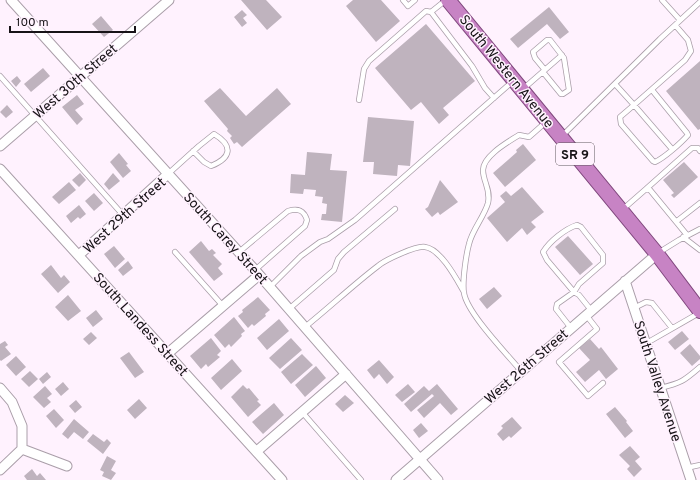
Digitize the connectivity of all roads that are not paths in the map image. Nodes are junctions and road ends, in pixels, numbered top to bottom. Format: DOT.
graph roads {
  1 [pos="11,0"];
  2 [pos="168,0"];
  3 [pos="403,0"];
  4 [pos="415,0"];
  5 [pos="447,0"];
  6 [pos="662,0"];
  7 [pos="700,2"];
  8 [pos="431,12"];
  9 [pos="680,20"];
  10 [pos="675,25"];
  11 [pos="562,56"];
  12 [pos="544,71"];
  13 [pos="0,76"];
  14 [pos="81,76"];
  15 [pos="614,84"];
  16 [pos="518,85"];
  17 [pos="652,90"];
  18 [pos="494,98"];
  19 [pos="359,100"];
  20 [pos="634,105"];
  21 [pos="35,116"];
  22 [pos="547,120"];
  23 [pos="561,137"];
  24 [pos="0,146"];
  25 [pos="672,149"];
  26 [pos="193,151"];
  27 [pos="700,151"];
  28 [pos="0,169"];
  29 [pos="168,174"];
  30 [pos="646,189"];
  31 [pos="700,204"];
  32 [pos="394,209"];
  33 [pos="621,210"];
  34 [pos="123,215"];
  35 [pos="677,221"];
  36 [pos="700,229"];
  37 [pos="685,236"];
  38 [pos="700,250"];
  39 [pos="175,252"];
  40 [pos="239,252"];
  41 [pos="657,254"];
  42 [pos="79,255"];
  43 [pos="257,272"];
  44 [pos="625,281"];
  45 [pos="270,287"];
  46 [pos="464,292"];
  47 [pos="574,292"];
  48 [pos="223,306"];
  49 [pos="634,308"];
  50 [pos="289,309"];
  51 [pos="700,311"];
  52 [pos="588,313"];
  53 [pos="305,327"];
  54 [pos="571,328"];
  55 [pos="672,328"];
  56 [pos="646,344"];
  57 [pos="167,354"];
  58 [pos="700,367"];
  59 [pos="521,371"];
  60 [pos="346,374"];
  61 [pos="603,383"];
  62 [pos="0,388"];
  63 [pos="660,388"];
  64 [pos="302,412"];
  65 [pos="22,449"];
  66 [pos="257,451"];
  67 [pos="420,459"];
  68 [pos="700,465"];
  69 [pos="67,466"];
  70 [pos="686,468"];
  71 [pos="0,470"];
  72 [pos="282,480"];
  73 [pos="361,480"];
  74 [pos="396,480"];
  75 [pos="438,480"];
  76 [pos="690,480"];
  1 -- 14 [label="street, South Carey Street"];
  2 -- 14 [label="street, West 30th Street"];
  3 -- 4 [label="lane"];
  5 -- 8 [label="lane"];
  5 -- 16 [label="highway, South Western Avenue / SR 9"];
  6 -- 9 [label="lane"];
  7 -- 9 [label="lane"];
  8 -- 18 [label="lane"];
  8 -- 19 [label="lane"];
  9 -- 10 [label="lane"];
  10 -- 15 [label="lane"];
  10 -- 17 [label="lane"];
  11 -- 12 [label="lane"];
  11 -- 12 [label="lane"];
  11 -- 12 [label="lane"];
  12 -- 16 [label="lane"];
  13 -- 21 [label="lane"];
  14 -- 21 [label="street, West 30th Street"];
  14 -- 29 [label="street, South Carey Street"];
  15 -- 20 [label="lane"];
  15 -- 23 [label="lane"];
  16 -- 18 [label="lane"];
  16 -- 22 [label="highway, South Western Avenue / SR 9"];
  17 -- 20 [label="lane"];
  17 -- 25 [label="lane"];
  18 -- 45 [label="lane"];
  20 -- 25 [label="lane"];
  20 -- 25 [label="lane"];
  21 -- 24 [label="street, West 30th Street"];
  21 -- 34 [label="lane"];
  22 -- 23 [label="highway, South Western Avenue / SR 9"];
  22 -- 46 [label="lane"];
  23 -- 33 [label="highway, South Western Avenue / SR 9"];
  26 -- 26 [label="lane"];
  26 -- 29 [label="lane"];
  27 -- 30 [label="lane"];
  28 -- 42 [label="street, South Landess Street"];
  29 -- 34 [label="street, West 29th Street"];
  29 -- 40 [label="street, South Carey Street"];
  30 -- 33 [label="lane"];
  30 -- 35 [label="lane"];
  31 -- 35 [label="lane"];
  32 -- 50 [label="lane"];
  33 -- 41 [label="highway, South Western Avenue / SR 9"];
  34 -- 42 [label="street, West 29th Street"];
  35 -- 37 [label="lane"];
  36 -- 37 [label="lane"];
  37 -- 38 [label="lane"];
  37 -- 41 [label="lane"];
  39 -- 48 [label="lane"];
  40 -- 43 [label="street, South Carey Street"];
  40 -- 43 [label="lane"];
  41 -- 44 [label="street, West 26th Street"];
  41 -- 51 [label="highway, South Western Avenue / SR 9"];
  42 -- 57 [label="street, South Landess Street"];
  43 -- 45 [label="street, South Carey Street"];
  43 -- 48 [label="street"];
  44 -- 49 [label="street, South Valley Avenue"];
  44 -- 52 [label="street, West 26th Street"];
  45 -- 50 [label="street, South Carey Street"];
  46 -- 53 [label="lane"];
  46 -- 59 [label="lane"];
  47 -- 47 [label="lane"];
  47 -- 52 [label="lane"];
  47 -- 54 [label="lane"];
  48 -- 57 [label="street"];
  49 -- 55 [label="lane"];
  49 -- 56 [label="street, South Valley Avenue"];
  50 -- 53 [label="street, South Carey Street"];
  51 -- 55 [label="lane"];
  52 -- 54 [label="street, West 26th Street"];
  52 -- 61 [label="lane"];
  53 -- 60 [label="street, South Carey Street"];
  54 -- 59 [label="street, West 26th Street"];
  55 -- 56 [label="lane"];
  56 -- 63 [label="street, South Valley Avenue"];
  57 -- 66 [label="street, South Landess Street"];
  58 -- 63 [label="lane"];
  59 -- 67 [label="street, West 26th Street"];
  60 -- 64 [label="street"];
  60 -- 67 [label="street, South Carey Street"];
  62 -- 65 [label="street"];
  63 -- 70 [label="street, South Valley Avenue"];
  64 -- 66 [label="street"];
  64 -- 73 [label="lane"];
  65 -- 69 [label="street"];
  65 -- 71 [label="street"];
  66 -- 72 [label="street, South Landess Street"];
  67 -- 74 [label="street, West 26th Street"];
  67 -- 75 [label="street, South Carey Street"];
  68 -- 70 [label="lane"];
  70 -- 76 [label="street, South Valley Avenue"];
}
